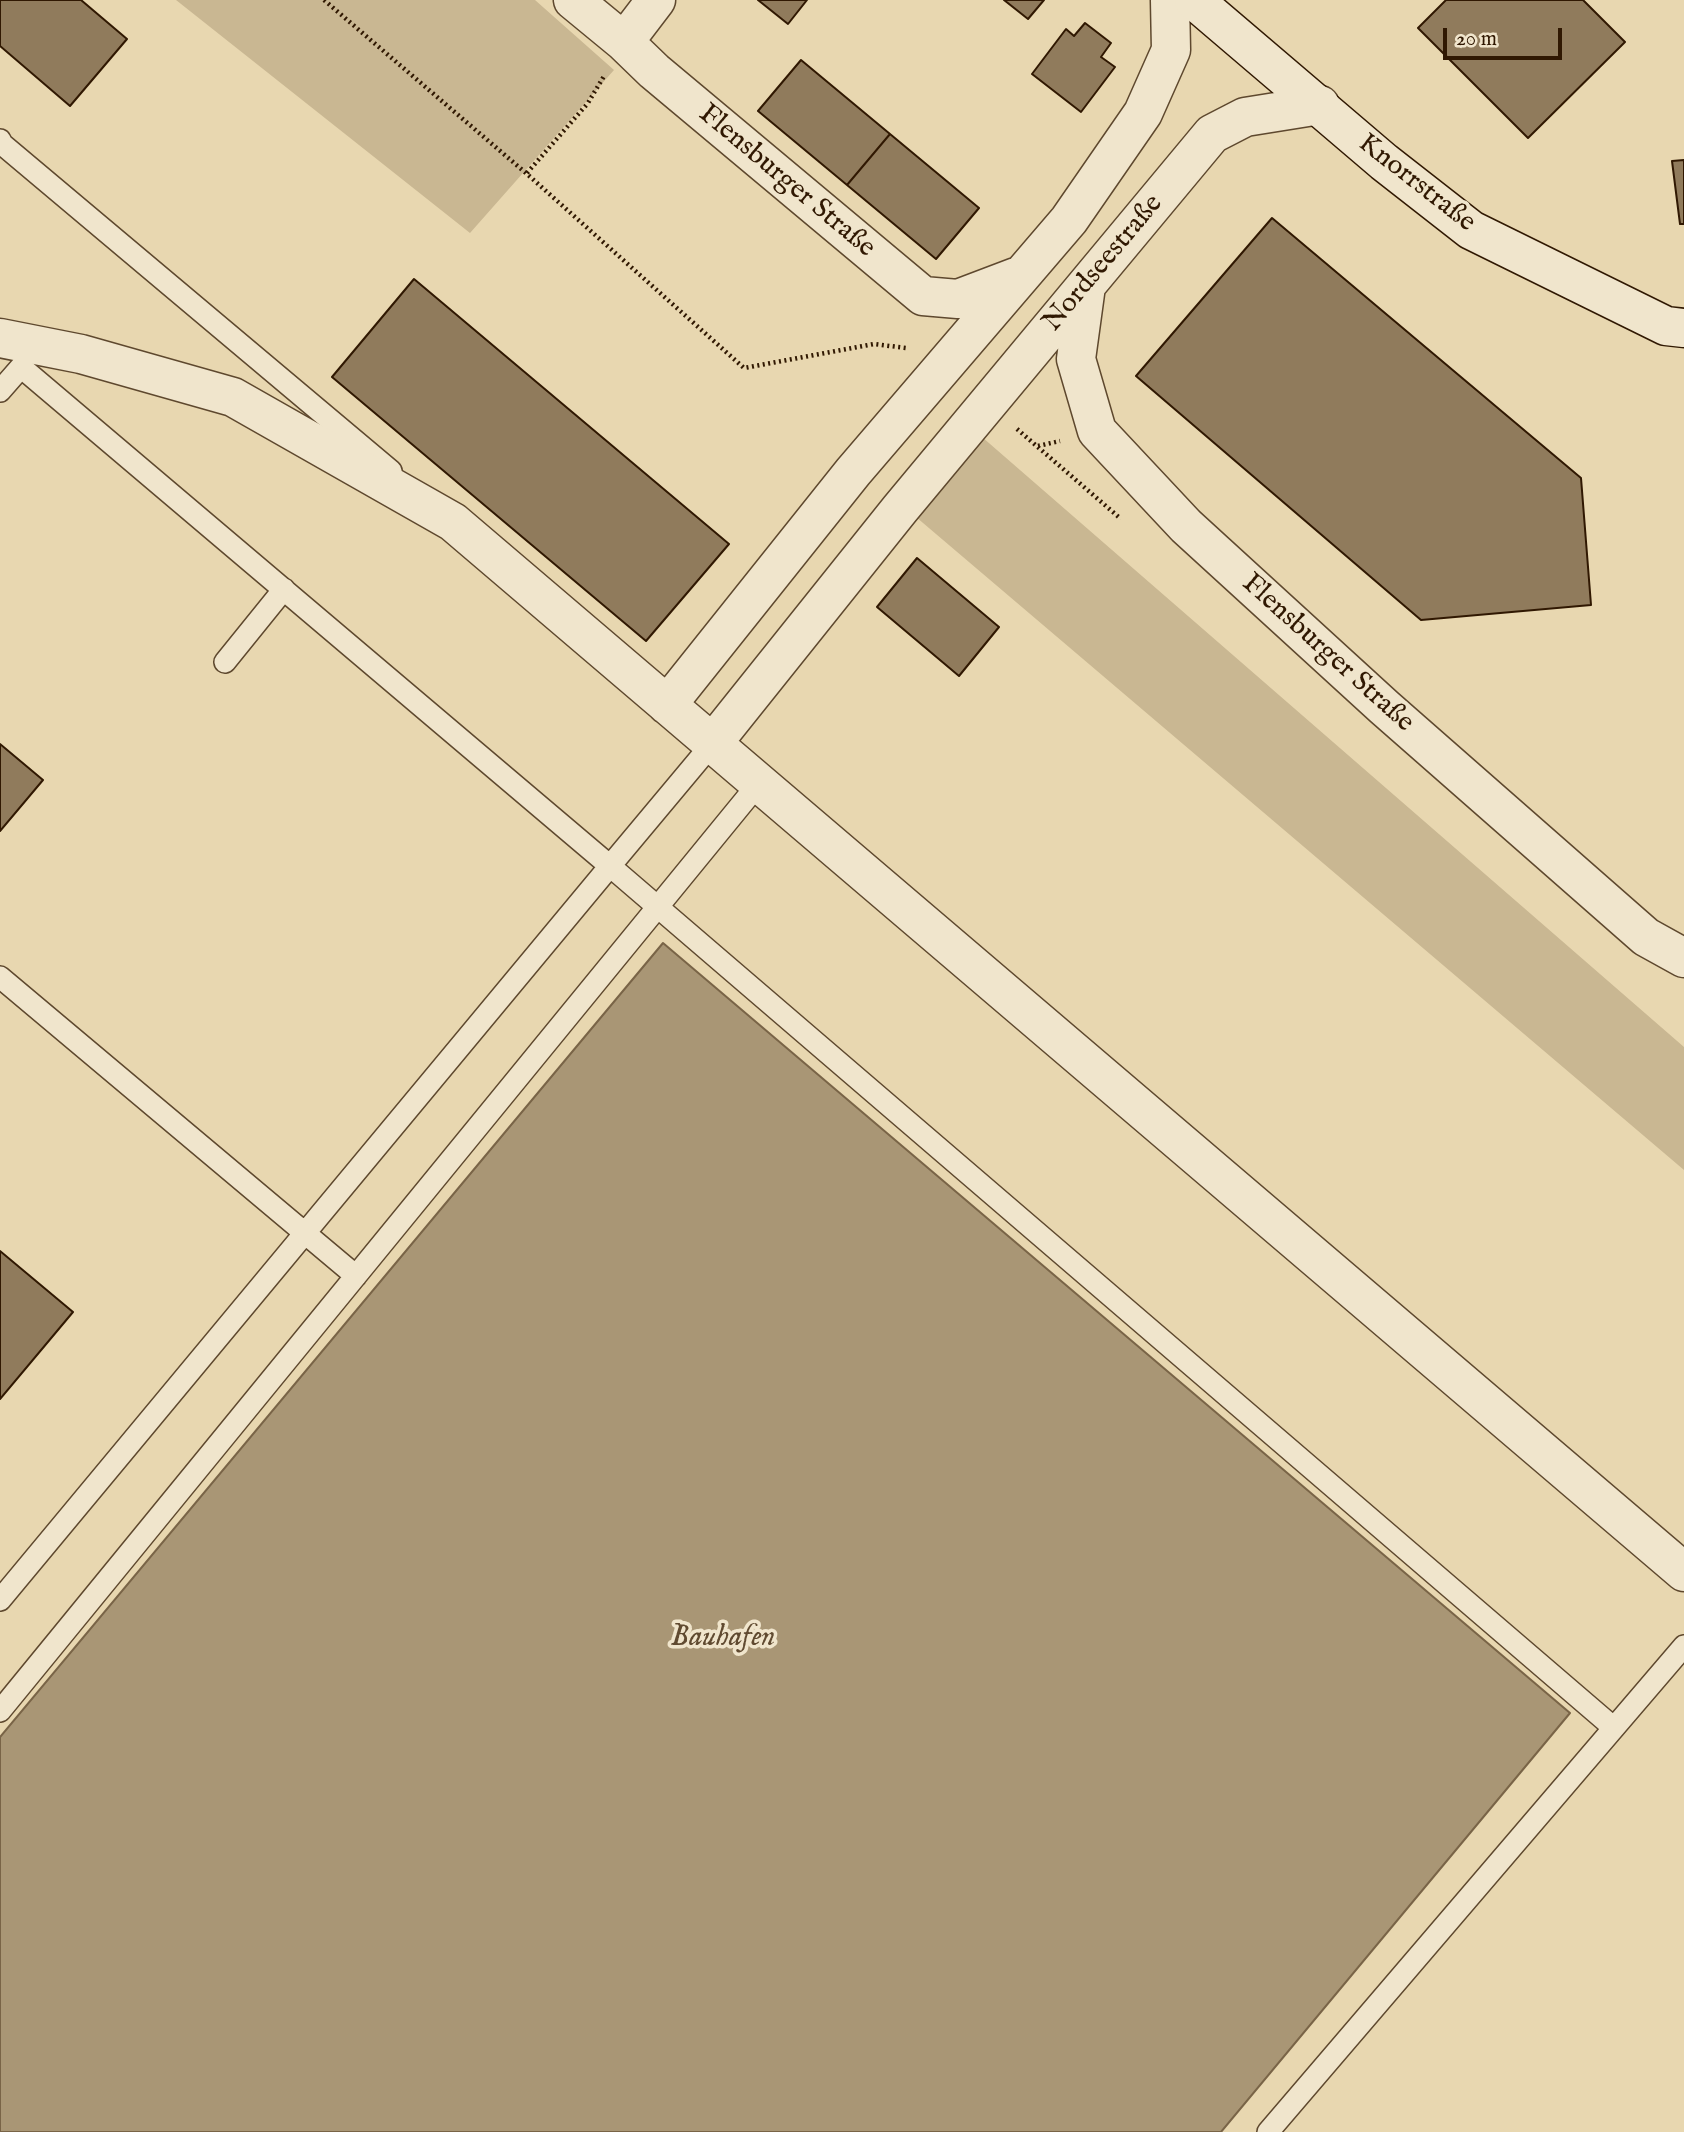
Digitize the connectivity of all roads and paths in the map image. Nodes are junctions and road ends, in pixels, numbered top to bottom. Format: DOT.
graph roads {
  1 [pos="324,0"];
  2 [pos="573,0"];
  3 [pos="656,0"];
  4 [pos="1170,0"];
  5 [pos="1194,0"];
  6 [pos="624,42"];
  7 [pos="1320,106"];
  8 [pos="0,140"];
  9 [pos="527,174"];
  10 [pos="1021,275"];
  11 [pos="1086,286"];
  12 [pos="1675,327"];
  13 [pos="0,349"];
  14 [pos="10,353"];
  15 [pos="944,365"];
  16 [pos="0,391"];
  17 [pos="988,404"];
  18 [pos="878,443"];
  19 [pos="1037,447"];
  20 [pos="924,480"];
  21 [pos="453,522"];
  22 [pos="284,589"];
  23 [pos="225,662"];
  24 [pos="667,705"];
  25 [pos="712,744"];
  26 [pos="759,783"];
  27 [pos="610,866"];
  28 [pos="657,908"];
  29 [pos="1684,958"];
  30 [pos="0,977"];
  31 [pos="304,1233"];
  32 [pos="356,1276"];
  33 [pos="1684,1572"];
  34 [pos="0,1600"];
  35 [pos="1684,1646"];
  36 [pos="0,1711"];
  37 [pos="1614,1728"];
  38 [pos="1268,2132"];
  1 -- 9 [label="path"];
  2 -- 6 [label="street, Flensburger Straße"];
  3 -- 6 [label="street"];
  4 -- 10 [label="street, Nordseestraße"];
  5 -- 7 [label="street, Knorrstraße"];
  6 -- 9 [label="path"];
  6 -- 10 [label="street, Flensburger Straße"];
  7 -- 11 [label="street, Nordseestraße"];
  7 -- 12 [label="street, Knorrstraße"];
  8 -- 21 [label="lane"];
  9 -- 15 [label="path"];
  10 -- 15 [label="street, Nordseestraße"];
  11 -- 17 [label="street, Nordseestraße"];
  11 -- 29 [label="street, Flensburger Straße"];
  13 -- 14 [label="lane"];
  14 -- 16 [label="lane"];
  14 -- 21 [label="street"];
  14 -- 22 [label="lane"];
  15 -- 18 [label="street, Nordseestraße"];
  17 -- 19 [label="path"];
  17 -- 20 [label="street, Nordseestraße"];
  18 -- 20 [label="street"];
  18 -- 24 [label="street, Nordseestraße"];
  20 -- 25 [label="street, Nordseestraße"];
  21 -- 24 [label="street"];
  22 -- 23 [label="lane"];
  22 -- 27 [label="lane"];
  24 -- 25 [label="street"];
  25 -- 26 [label="street"];
  25 -- 27 [label="lane"];
  26 -- 28 [label="lane"];
  26 -- 33 [label="street"];
  27 -- 28 [label="lane"];
  27 -- 31 [label="lane"];
  28 -- 32 [label="lane"];
  28 -- 37 [label="lane"];
  30 -- 31 [label="lane"];
  31 -- 32 [label="lane"];
  31 -- 34 [label="lane"];
  32 -- 36 [label="lane"];
  35 -- 37 [label="lane"];
  37 -- 38 [label="lane"];
}
